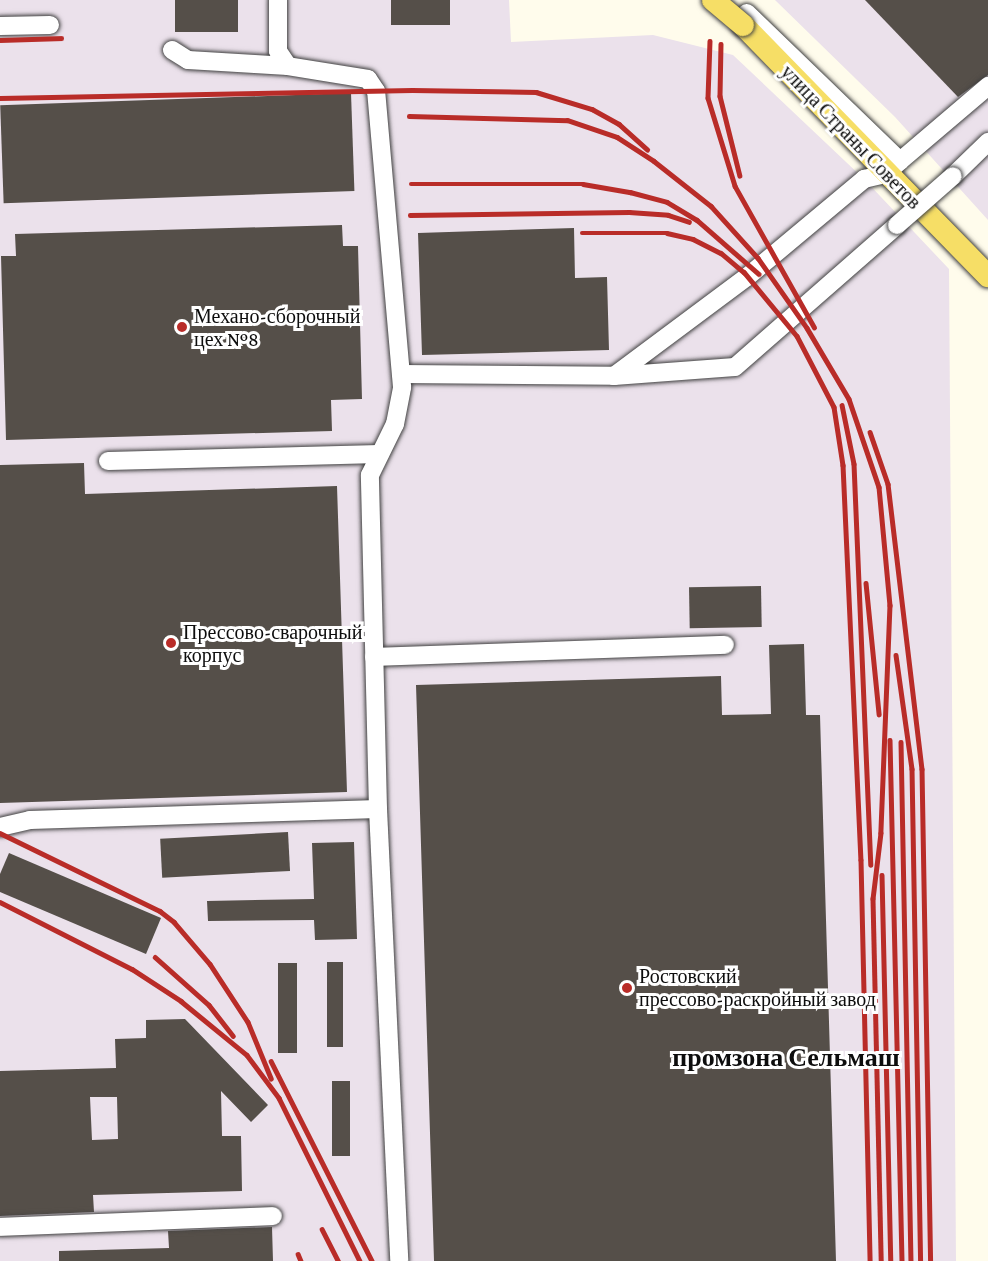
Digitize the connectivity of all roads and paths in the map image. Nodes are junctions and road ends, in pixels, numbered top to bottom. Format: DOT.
graph roads {
  1 [pos="278,0"];
  2 [pos="713,0"];
  3 [pos="723,0"];
  4 [pos="745,19"];
  5 [pos="51,25"];
  6 [pos="0,26"];
  7 [pos="172,50"];
  8 [pos="288,66"];
  9 [pos="988,86"];
  10 [pos="988,142"];
  11 [pos="892,167"];
  12 [pos="988,276"];
  13 [pos="401,374"];
  14 [pos="614,376"];
  15 [pos="380,454"];
  16 [pos="108,461"];
  17 [pos="725,645"];
  18 [pos="374,657"];
  19 [pos="378,809"];
  20 [pos="0,827"];
  21 [pos="273,1216"];
  22 [pos="0,1227"];
  23 [pos="399,1261"];
  1 -- 8 [label="lane"];
  2 -- 4 [label="main road, улица Страны Советов, bridge"];
  3 -- 4 [label="lane"];
  4 -- 11 [label="main road, улица Страны Советов"];
  5 -- 6 [label="lane"];
  7 -- 8 [label="lane"];
  8 -- 13 [label="lane"];
  9 -- 11 [label="lane"];
  10 -- 14 [label="lane, bridge"];
  11 -- 12 [label="main road, улица Страны Советов"];
  11 -- 14 [label="lane"];
  13 -- 14 [label="lane"];
  13 -- 15 [label="lane"];
  15 -- 16 [label="lane"];
  15 -- 18 [label="lane"];
  17 -- 18 [label="lane"];
  18 -- 19 [label="lane"];
  19 -- 20 [label="lane"];
  19 -- 23 [label="lane"];
  21 -- 22 [label="lane"];
}
